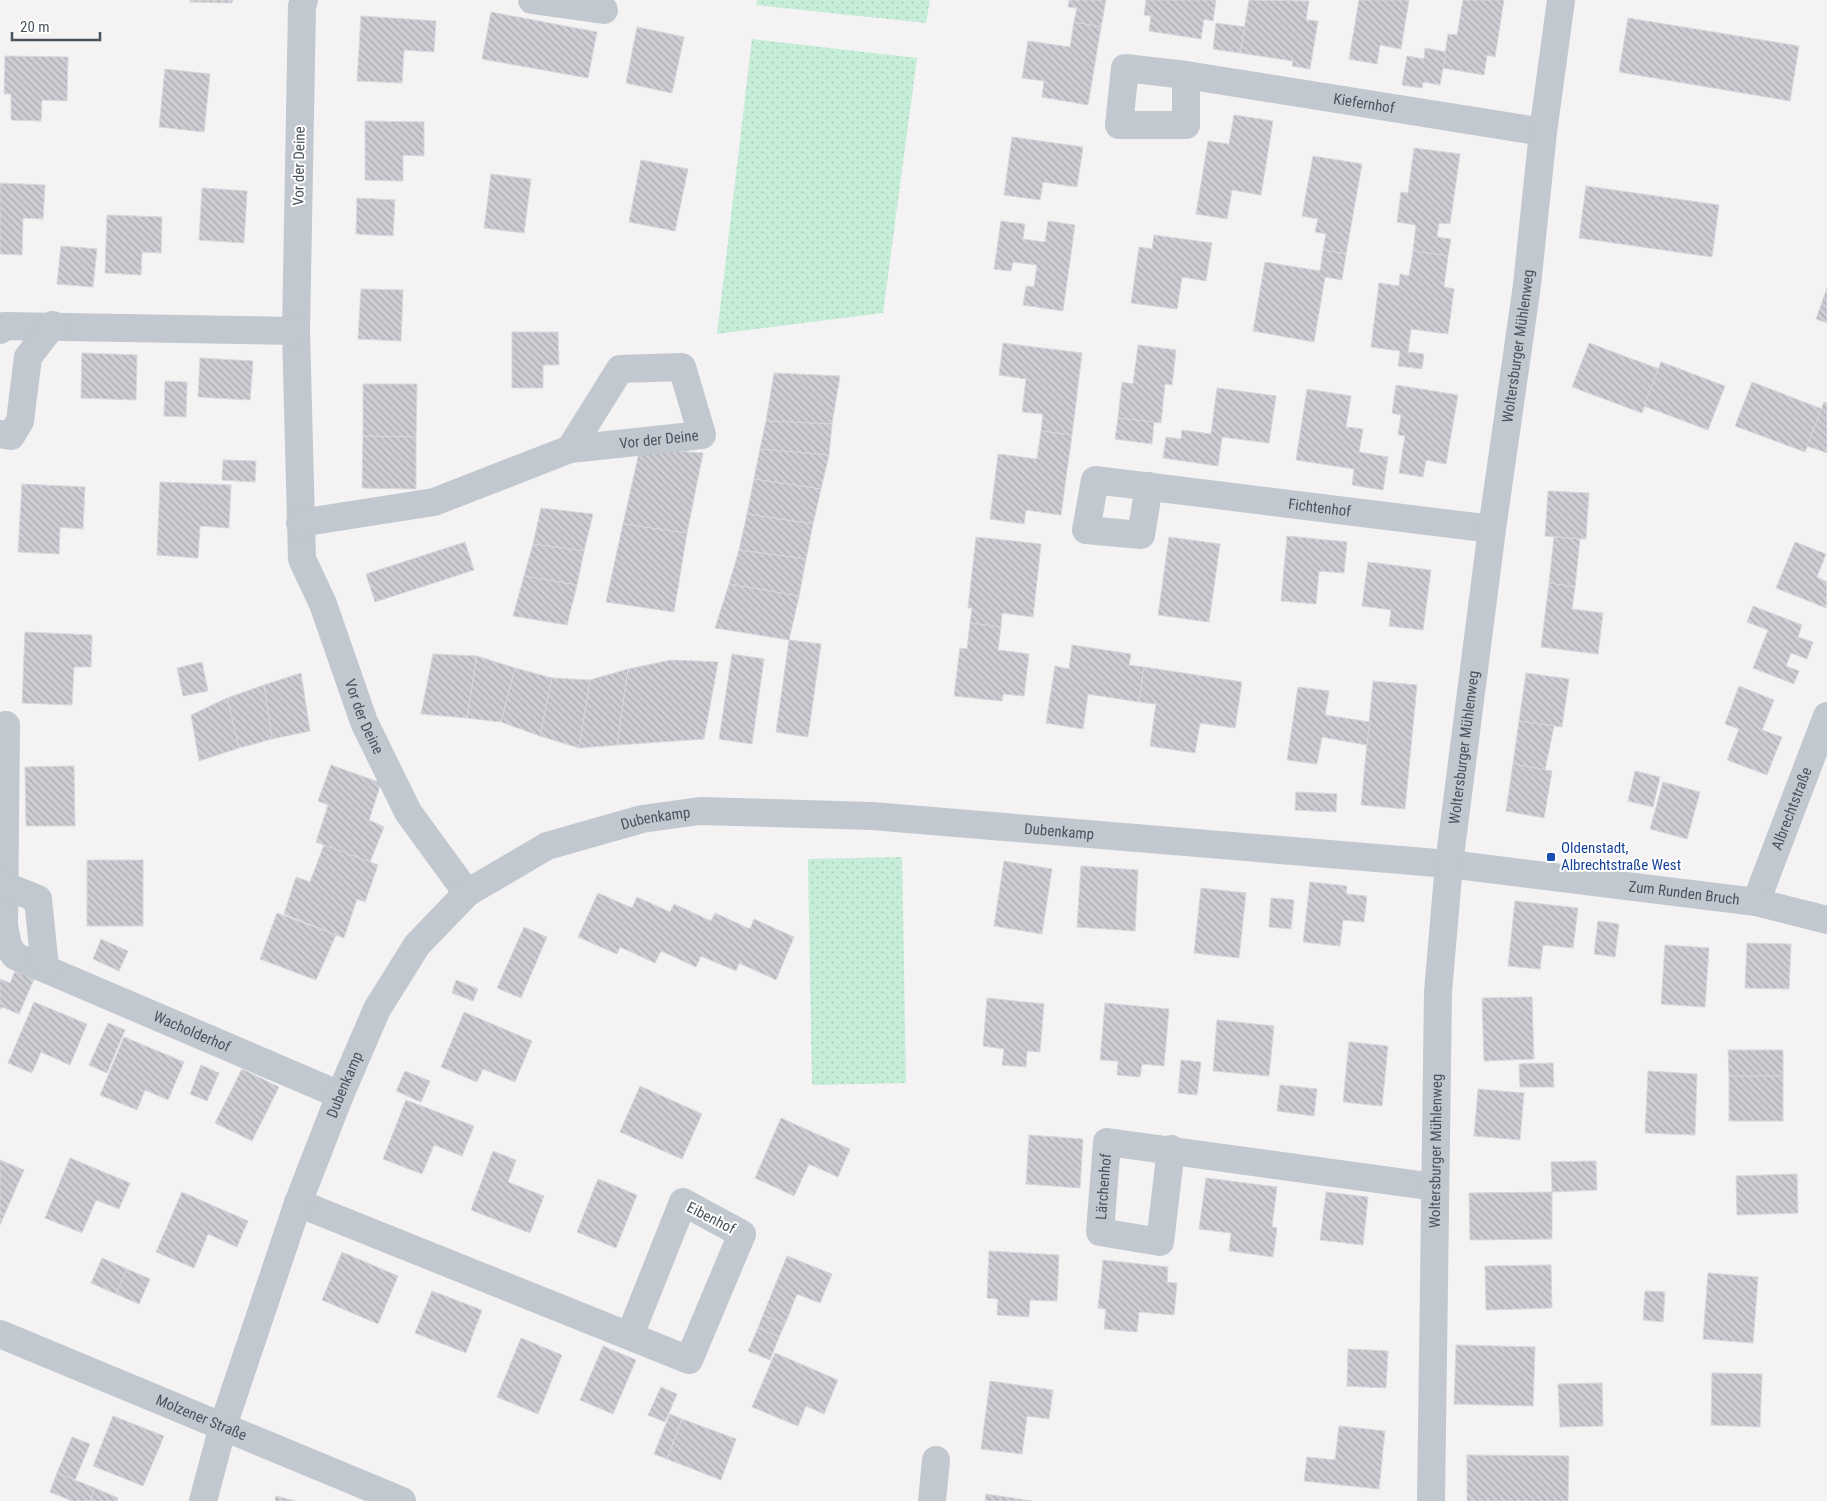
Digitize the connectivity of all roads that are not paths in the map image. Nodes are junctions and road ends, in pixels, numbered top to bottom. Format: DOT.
graph roads {
  1 [pos="304,0"];
  2 [pos="532,0"];
  3 [pos="1561,0"];
  4 [pos="604,10"];
  5 [pos="1186,75"];
  6 [pos="1543,132"];
  7 [pos="53,326"];
  8 [pos="0,330"];
  9 [pos="296,332"];
  10 [pos="0,434"];
  11 [pos="570,449"];
  12 [pos="1149,486"];
  13 [pos="300,523"];
  14 [pos="1492,529"];
  15 [pos="1827,716"];
  16 [pos="6,725"];
  17 [pos="1449,864"];
  18 [pos="3,886"];
  19 [pos="467,893"];
  20 [pos="1756,902"];
  21 [pos="1827,920"];
  22 [pos="45,968"];
  23 [pos="340,1095"];
  24 [pos="1171,1149"];
  25 [pos="1435,1188"];
  26 [pos="298,1203"];
  27 [pos="0,1334"];
  28 [pos="630,1335"];
  29 [pos="223,1426"];
  30 [pos="936,1460"];
  31 [pos="203,1501"];
  32 [pos="402,1501"];
  33 [pos="932,1501"];
  34 [pos="1431,1501"];
  1 -- 9 [label="street, Vor der Deine"];
  2 -- 4 [label="street"];
  3 -- 6 [label="street, Woltersburger Mühlenweg"];
  5 -- 6 [label="street, Kiefernhof"];
  6 -- 14 [label="street, Woltersburger Mühlenweg"];
  7 -- 8 [label="street"];
  7 -- 9 [label="street"];
  7 -- 10 [label="street"];
  9 -- 13 [label="street, Vor der Deine"];
  11 -- 11 [label="street, Vor der Deine"];
  11 -- 13 [label="street, Vor der Deine"];
  12 -- 14 [label="street, Fichtenhof"];
  13 -- 19 [label="street, Vor der Deine"];
  14 -- 17 [label="street, Woltersburger Mühlenweg"];
  15 -- 20 [label="street, Albrechtstraße"];
  16 -- 18 [label="street, Wacholderhof"];
  17 -- 19 [label="street, Dubenkamp"];
  17 -- 20 [label="street, Zum Runden Bruch"];
  17 -- 25 [label="street, Woltersburger Mühlenweg"];
  18 -- 22 [label="street, Wacholderhof"];
  18 -- 22 [label="street"];
  19 -- 23 [label="street, Dubenkamp"];
  20 -- 21 [label="street, Zum Runden Bruch"];
  22 -- 23 [label="street, Wacholderhof"];
  23 -- 26 [label="street, Dubenkamp"];
  24 -- 25 [label="street"];
  25 -- 34 [label="street, Woltersburger Mühlenweg"];
  26 -- 28 [label="street, Eibenhof"];
  26 -- 29 [label="street, Dubenkamp"];
  27 -- 29 [label="street, Molzener Straße"];
  28 -- 28 [label="street, Eibenhof"];
  29 -- 31 [label="street, Dubenkamp"];
  29 -- 32 [label="street, Molzener Straße"];
  30 -- 33 [label="street"];
}
